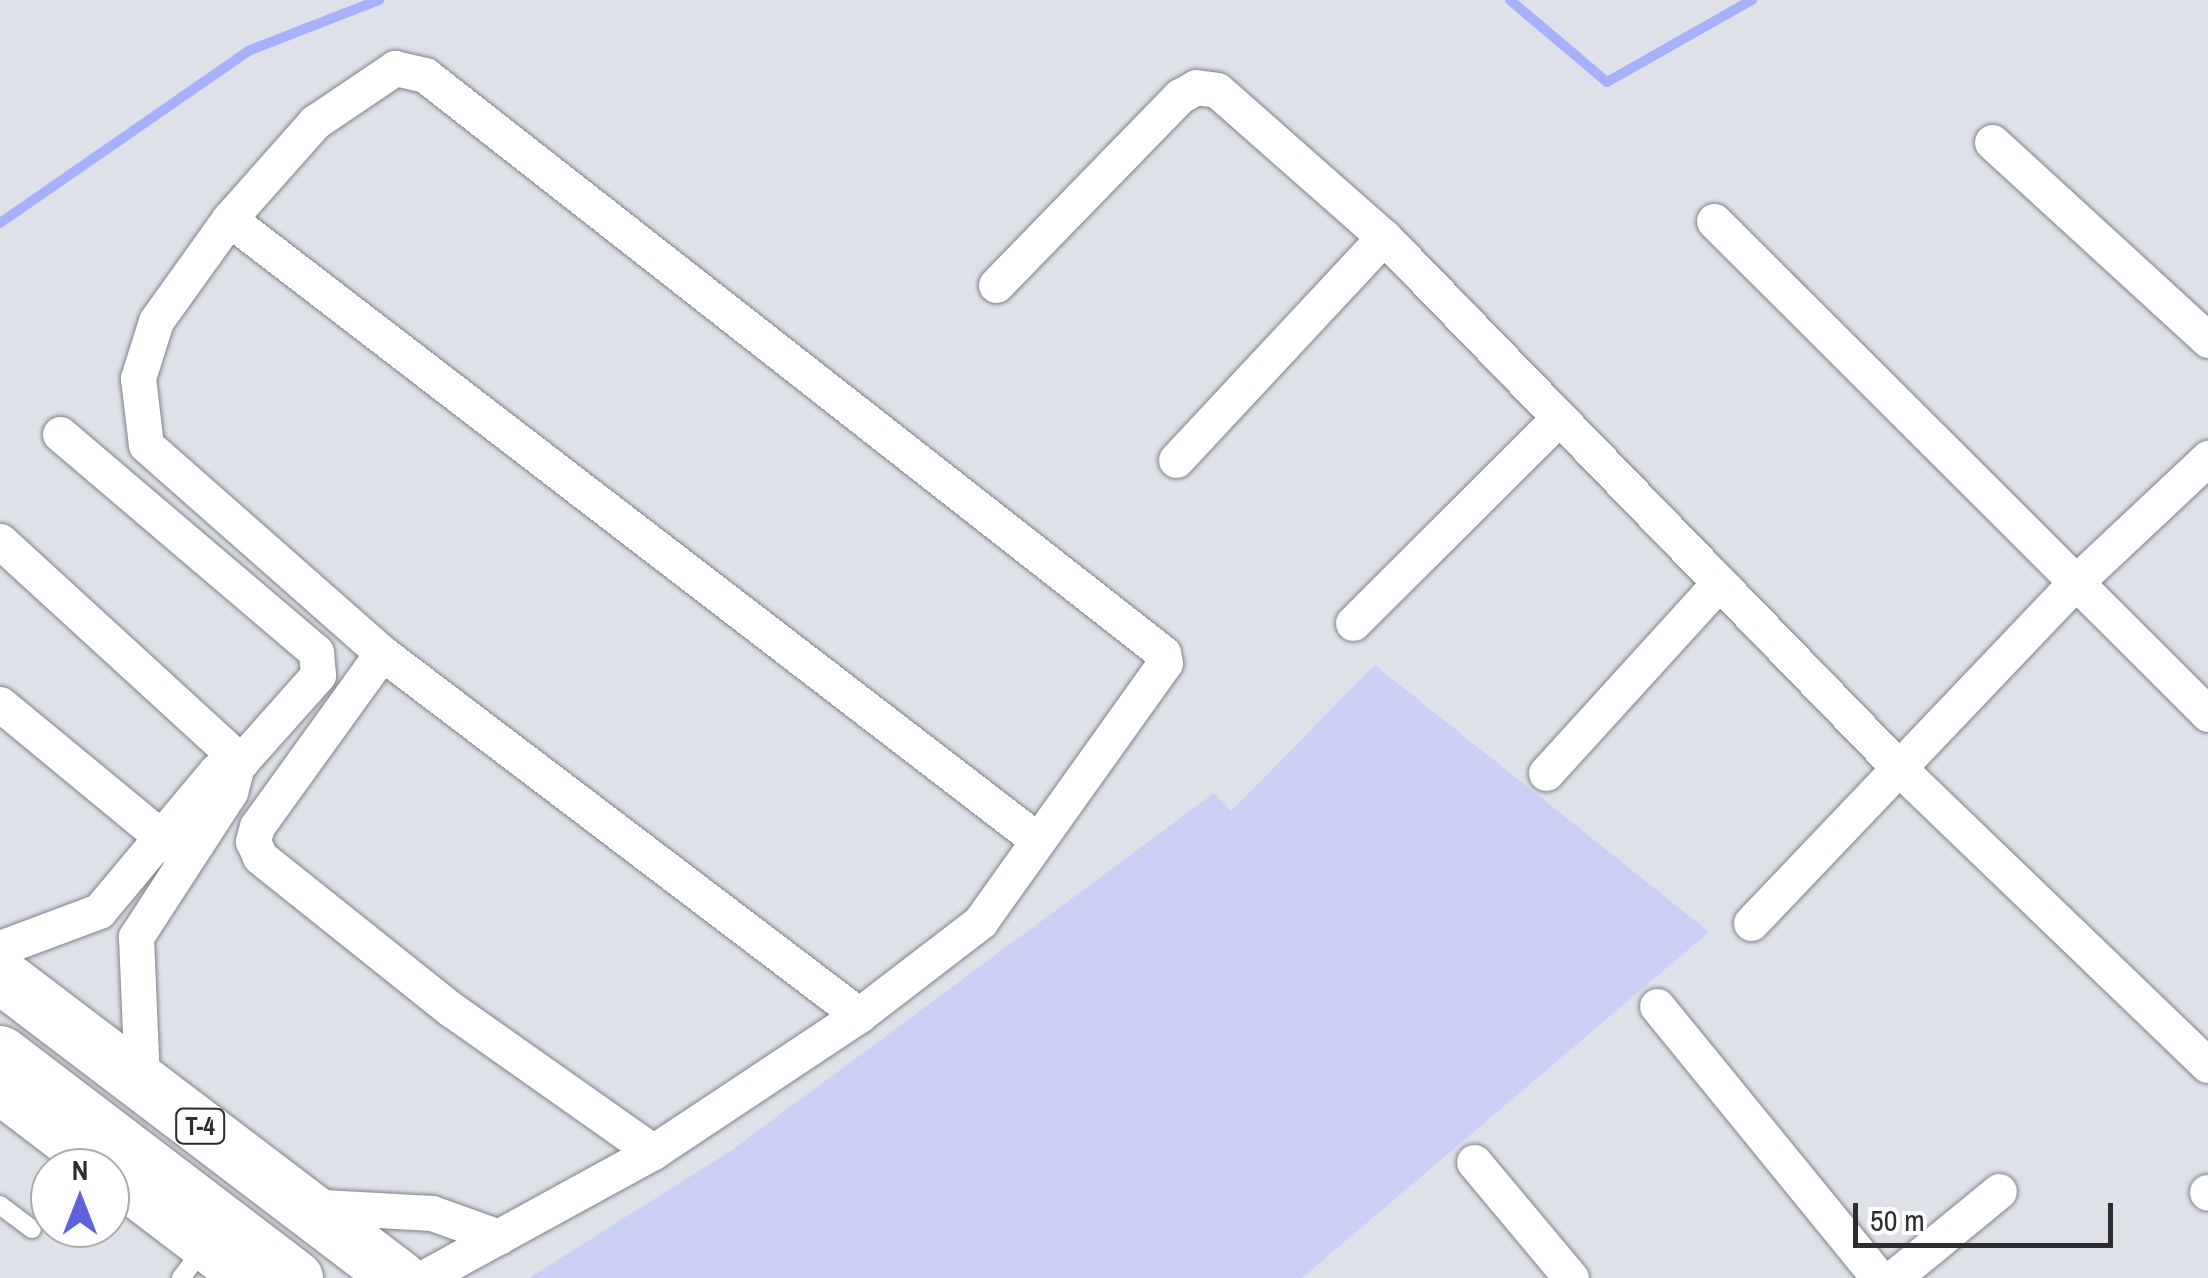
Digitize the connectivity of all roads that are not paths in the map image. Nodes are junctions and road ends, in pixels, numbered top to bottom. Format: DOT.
graph roads {
  1 [pos="1992,142"];
  2 [pos="229,219"];
  3 [pos="1714,222"];
  4 [pos="1384,237"];
  5 [pos="996,285"];
  6 [pos="2208,340"];
  7 [pos="1559,418"];
  8 [pos="60,434"];
  9 [pos="2208,458"];
  10 [pos="1176,460"];
  11 [pos="0,541"];
  12 [pos="2077,581"];
  13 [pos="1719,582"];
  14 [pos="1352,624"];
  15 [pos="382,653"];
  16 [pos="0,704"];
  17 [pos="2208,714"];
  18 [pos="239,764"];
  19 [pos="1902,772"];
  20 [pos="1546,773"];
  21 [pos="1036,839"];
  22 [pos="173,847"];
  23 [pos="99,911"];
  24 [pos="1751,924"];
  25 [pos="136,937"];
  26 [pos="0,948"];
  27 [pos="0,975"];
  28 [pos="1657,1006"];
  29 [pos="860,1015"];
  30 [pos="0,1053"];
  31 [pos="2208,1064"];
  32 [pos="142,1083"];
  33 [pos="0,1098"];
  34 [pos="66,1148"];
  35 [pos="653,1152"];
  36 [pos="1474,1162"];
  37 [pos="1999,1191"];
  38 [pos="130,1202"];
  39 [pos="0,1206"];
  40 [pos="304,1206"];
  41 [pos="30,1228"];
  42 [pos="499,1237"];
  43 [pos="191,1264"];
  44 [pos="236,1278"];
  45 [pos="295,1278"];
  46 [pos="399,1278"];
  47 [pos="423,1278"];
  48 [pos="1571,1278"];
  49 [pos="1879,1278"];
  50 [pos="1893,1278"];
  1 -- 6 [label="street"];
  2 -- 15 [label="street"];
  2 -- 21 [label="street"];
  2 -- 21 [label="street"];
  3 -- 12 [label="street"];
  4 -- 5 [label="street"];
  4 -- 7 [label="street"];
  4 -- 10 [label="street"];
  7 -- 13 [label="street"];
  7 -- 14 [label="street"];
  8 -- 18 [label="street"];
  9 -- 12 [label="street"];
  11 -- 18 [label="street"];
  12 -- 17 [label="street"];
  12 -- 19 [label="street"];
  13 -- 19 [label="street"];
  13 -- 20 [label="street"];
  15 -- 29 [label="street"];
  15 -- 35 [label="street"];
  16 -- 22 [label="street"];
  18 -- 22 [label="street"];
  19 -- 24 [label="street"];
  19 -- 31 [label="street"];
  21 -- 29 [label="street"];
  22 -- 23 [label="street"];
  22 -- 25 [label="street"];
  23 -- 25 [label="street"];
  23 -- 26 [label="street"];
  25 -- 32 [label="street"];
  27 -- 32 [label="highway, T-4"];
  28 -- 49 [label="street"];
  29 -- 35 [label="street"];
  30 -- 45 [label="highway, T-4"];
  32 -- 40 [label="highway, T-4"];
  33 -- 34 [label="street"];
  35 -- 42 [label="street"];
  36 -- 48 [label="street"];
  37 -- 50 [label="street"];
  38 -- 43 [label="street"];
  39 -- 41 [label="lane"];
  40 -- 42 [label="street"];
  40 -- 46 [label="highway, T-4"];
  42 -- 47 [label="street"];
  43 -- 44 [label="street"];
}
